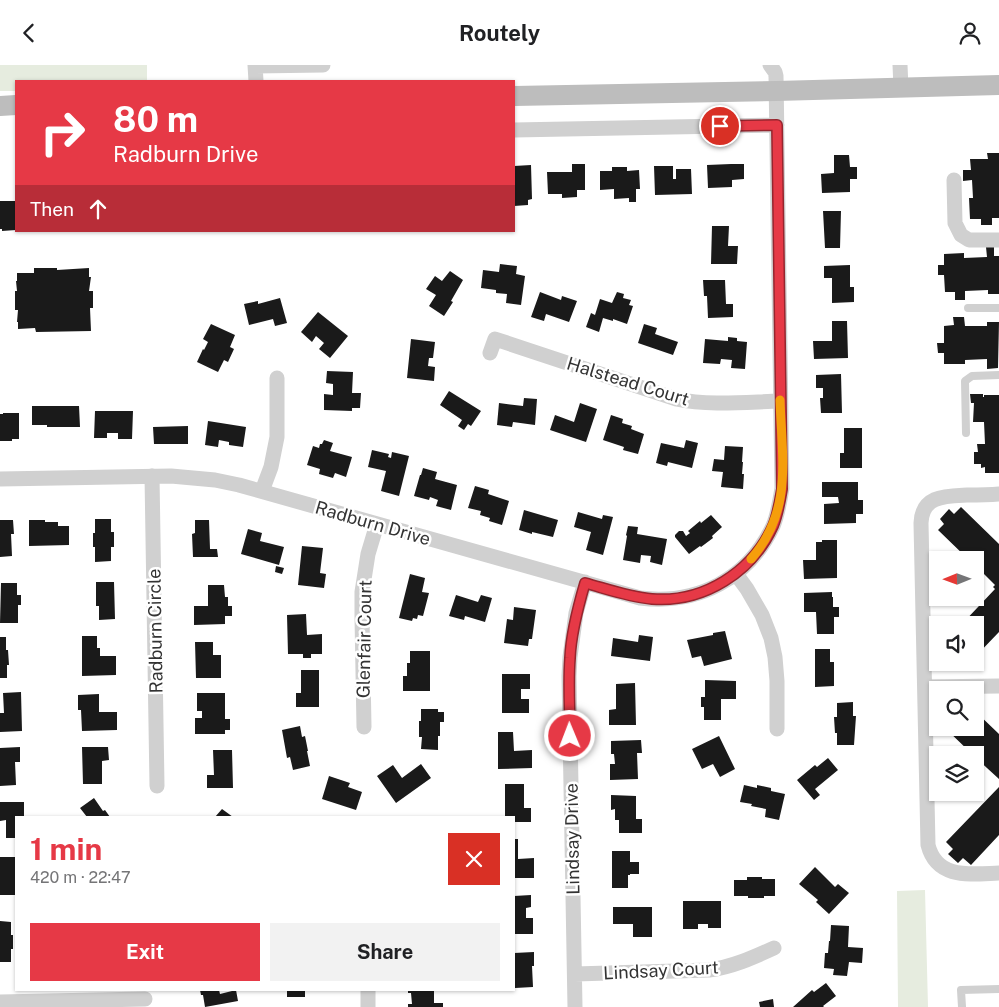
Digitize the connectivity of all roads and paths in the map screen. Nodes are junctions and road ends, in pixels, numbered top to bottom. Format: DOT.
graph roads {
  1 [pos="323,65"];
  2 [pos="770,65"];
  3 [pos="900,65"];
  4 [pos="255,71"];
  5 [pos="999,85"];
  6 [pos="901,88"];
  7 [pos="776,91"];
  8 [pos="515,96"];
  9 [pos="15,105"];
  10 [pos="0,106"];
  11 [pos="777,125"];
  12 [pos="515,129"];
  13 [pos="954,180"];
  14 [pos="999,240"];
  15 [pos="968,308"];
  16 [pos="999,308"];
  17 [pos="490,353"];
  18 [pos="999,375"];
  19 [pos="277,378"];
  20 [pos="780,401"];
  21 [pos="966,433"];
  22 [pos="152,476"];
  23 [pos="0,479"];
  24 [pos="262,491"];
  25 [pos="999,494"];
  26 [pos="376,524"];
  27 [pos="736,574"];
  28 [pos="585,583"];
  29 [pos="999,686"];
  30 [pos="925,687"];
  31 [pos="364,727"];
  32 [pos="777,729"];
  33 [pos="157,786"];
  34 [pos="999,873"];
  35 [pos="774,948"];
  36 [pos="575,974"];
  37 [pos="999,989"];
  38 [pos="368,991"];
  39 [pos="146,999"];
  40 [pos="0,1001"];
  41 [pos="368,1007"];
  42 [pos="575,1007"];
  43 [pos="962,1007"];
  1 -- 4 [label="street"];
  2 -- 7 [label="street, Radburn Drive"];
  3 -- 6 [label="street"];
  5 -- 6 [label="main road"];
  6 -- 7 [label="main road"];
  7 -- 8 [label="main road"];
  7 -- 11 [label="street, Radburn Drive"];
  9 -- 10 [label="main road"];
  11 -- 12 [label="street"];
  11 -- 20 [label="street, Radburn Drive"];
  13 -- 14 [label="street"];
  15 -- 16 [label="lane"];
  17 -- 20 [label="street, Halstead Court"];
  18 -- 21 [label="lane"];
  19 -- 24 [label="street"];
  20 -- 27 [label="street, Radburn Drive"];
  22 -- 23 [label="street, Radburn Drive"];
  22 -- 24 [label="street, Radburn Drive"];
  22 -- 33 [label="street, Radburn Circle"];
  24 -- 26 [label="street, Radburn Drive"];
  25 -- 30 [label="street"];
  26 -- 28 [label="street, Radburn Drive"];
  26 -- 31 [label="street, Glenfair Court"];
  27 -- 28 [label="street, Radburn Drive"];
  27 -- 32 [label="street"];
  28 -- 36 [label="street, Lindsay Drive"];
  29 -- 30 [label="street"];
  30 -- 34 [label="street"];
  35 -- 36 [label="street, Lindsay Court"];
  36 -- 42 [label="street, Lindsay Drive"];
  37 -- 43 [label="lane"];
  38 -- 41 [label="street"];
  39 -- 40 [label="street"];
}
